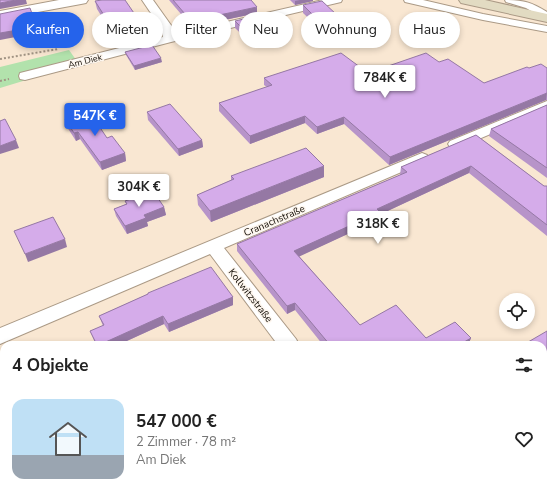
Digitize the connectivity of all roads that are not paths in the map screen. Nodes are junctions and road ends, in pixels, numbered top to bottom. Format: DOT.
graph roads {
  1 [pos="81,0"];
  2 [pos="147,0"];
  3 [pos="337,0"];
  4 [pos="409,0"];
  5 [pos="466,0"];
  6 [pos="514,6"];
  7 [pos="0,15"];
  8 [pos="483,17"];
  9 [pos="547,18"];
  10 [pos="547,29"];
  11 [pos="169,39"];
  12 [pos="25,76"];
  13 [pos="547,105"];
  14 [pos="213,246"];
  15 [pos="0,336"];
  16 [pos="286,341"];
  1 -- 7 [label="street"];
  2 -- 11 [label="street"];
  3 -- 11 [label="street, Am Diek"];
  4 -- 8 [label="street"];
  5 -- 6 [label="main road"];
  6 -- 8 [label="street"];
  6 -- 9 [label="main road"];
  8 -- 10 [label="street"];
  11 -- 12 [label="street, Am Diek"];
  13 -- 14 [label="street, Cranachstraße"];
  14 -- 15 [label="street, Cranachstraße"];
  14 -- 16 [label="street, Kollwitzstraße"];
}
